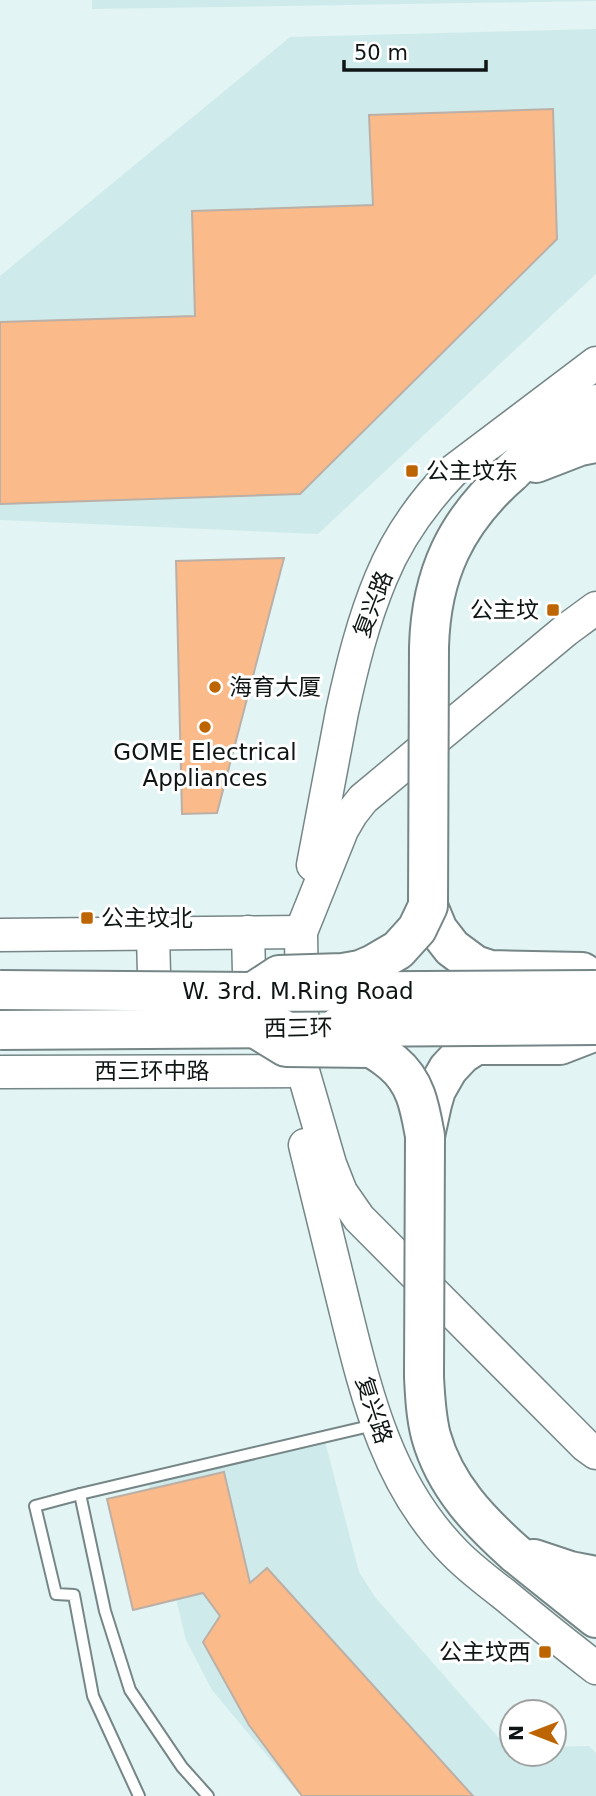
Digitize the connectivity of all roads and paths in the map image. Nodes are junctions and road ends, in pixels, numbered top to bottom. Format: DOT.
graph roads {
  1 [pos="596,363"];
  2 [pos="596,404"];
  3 [pos="596,443"];
  4 [pos="511,473"];
  5 [pos="596,608"];
  6 [pos="428,906"];
  7 [pos="248,932"];
  8 [pos="301,932"];
  9 [pos="153,934"];
  10 [pos="0,935"];
  11 [pos="596,981"];
  12 [pos="0,990"];
  13 [pos="596,990"];
  14 [pos="254,1010"];
  15 [pos="596,1025"];
  16 [pos="0,1030"];
  17 [pos="596,1031"];
  18 [pos="156,1071"];
  19 [pos="251,1071"];
  20 [pos="303,1071"];
  21 [pos="0,1072"];
  22 [pos="425,1136"];
  23 [pos="377,1424"];
  24 [pos="596,1453"];
  25 [pos="80,1494"];
  26 [pos="516,1554"];
  27 [pos="596,1576"];
  28 [pos="596,1618"];
  29 [pos="596,1668"];
  30 [pos="139,1796"];
  31 [pos="208,1796"];
  1 -- 8 [label="street, 复兴路"];
  2 -- 4 [label="highway"];
  3 -- 4 [label="highway"];
  4 -- 6 [label="highway, bridge"];
  5 -- 8 [label="street"];
  6 -- 11 [label="highway"];
  6 -- 14 [label="highway, bridge"];
  7 -- 8 [label="street"];
  7 -- 9 [label="street"];
  7 -- 19 [label="street"];
  8 -- 20 [label="street, 复兴路"];
  9 -- 10 [label="street"];
  9 -- 18 [label="street"];
  12 -- 14 [label="highway, W. 3rd. M.Ring Road, bridge"];
  13 -- 14 [label="highway, W. 3rd. M.Ring Road, bridge"];
  14 -- 15 [label="highway, 西三环, bridge"];
  14 -- 16 [label="highway, 西三环, bridge"];
  14 -- 22 [label="highway, bridge"];
  17 -- 22 [label="highway"];
  18 -- 19 [label="street, 西三环中路"];
  18 -- 21 [label="street, 西三环中路"];
  19 -- 20 [label="street, 西三环中路"];
  20 -- 23 [label="street, 复兴路"];
  20 -- 24 [label="street"];
  22 -- 26 [label="highway, bridge"];
  23 -- 25 [label="lane"];
  23 -- 29 [label="street, 复兴路"];
  25 -- 30 [label="lane"];
  25 -- 31 [label="lane"];
  26 -- 27 [label="highway"];
  26 -- 28 [label="highway"];
}
